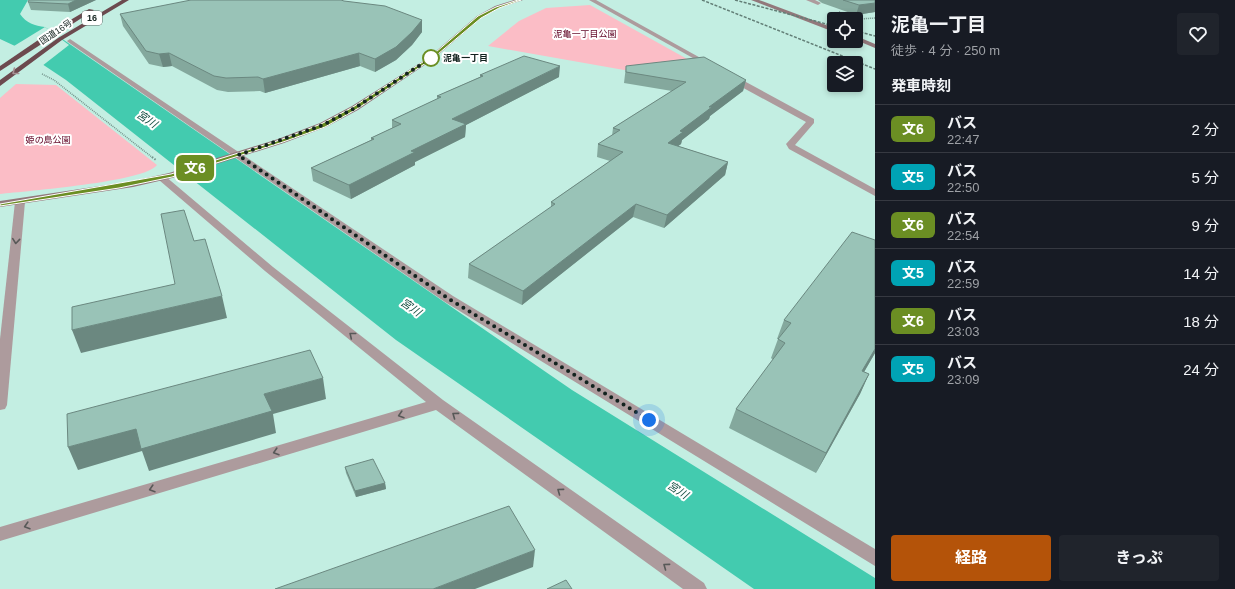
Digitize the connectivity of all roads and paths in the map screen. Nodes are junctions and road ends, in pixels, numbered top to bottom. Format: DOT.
graph roads {
  1 [pos="126,0"];
  2 [pos="520,0"];
  3 [pos="592,0"];
  4 [pos="754,0"];
  5 [pos="809,0"];
  6 [pos="818,3"];
  7 [pos="96,7"];
  8 [pos="875,18"];
  9 [pos="863,19"];
  10 [pos="827,27"];
  11 [pos="65,40"];
  12 [pos="863,41"];
  13 [pos="875,46"];
  14 [pos="0,69"];
  15 [pos="38,72"];
  16 [pos="0,84"];
  17 [pos="235,156"];
  18 [pos="171,176"];
  19 [pos="875,192"];
  20 [pos="20,202"];
  21 [pos="0,204"];
  22 [pos="438,404"];
  23 [pos="0,405"];
  24 [pos="0,534"];
  25 [pos="875,558"];
  26 [pos="698,589"];
  1 -- 11 [label="highway, 国道16号 / 16"];
  2 -- 17 [label="street"];
  3 -- 19 [label="street"];
  4 -- 10 [label="street"];
  5 -- 6 [label="street"];
  7 -- 14 [label="highway, 国道16号 / 16"];
  8 -- 9 [label="path"];
  11 -- 16 [label="highway, 国道16号 / 16, one-way"];
  11 -- 17 [label="street"];
  12 -- 13 [label="street"];
  15 -- 18 [label="path"];
  17 -- 18 [label="street"];
  17 -- 25 [label="street"];
  18 -- 20 [label="street"];
  22 -- 18 [label="street, one-way"];
  20 -- 21 [label="street"];
  20 -- 23 [label="street, one-way"];
  22 -- 24 [label="street, one-way"];
  26 -- 22 [label="street, one-way"];
}
